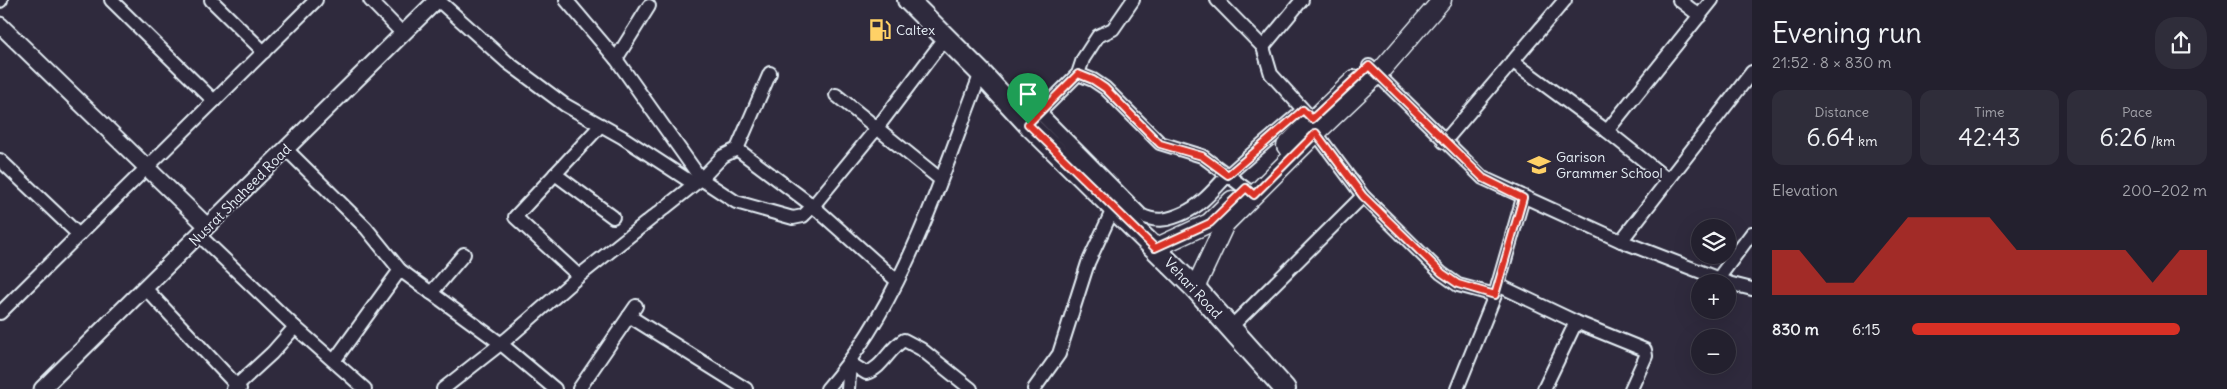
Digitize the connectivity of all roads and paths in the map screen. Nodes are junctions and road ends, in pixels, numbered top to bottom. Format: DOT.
graph roads {
  1 [pos="111,0"];
  2 [pos="316,0"];
  3 [pos="370,0"];
  4 [pos="438,0"];
  5 [pos="908,0"];
  6 [pos="1133,0"];
  7 [pos="1217,0"];
  8 [pos="1302,0"];
  9 [pos="1426,0"];
  10 [pos="1442,0"];
  11 [pos="1564,0"];
  12 [pos="1679,0"];
  13 [pos="1712,0"];
  14 [pos="214,1"];
  15 [pos="569,1"];
  16 [pos="649,6"];
  17 [pos="1700,16"];
  18 [pos="0,25"];
  19 [pos="403,34"];
  20 [pos="945,38"];
  21 [pos="1263,47"];
  22 [pos="264,52"];
  23 [pos="616,59"];
  24 [pos="1512,61"];
  25 [pos="1373,70"];
  26 [pos="1752,72"];
  27 [pos="770,73"];
  28 [pos="981,73"];
  29 [pos="1078,74"];
  30 [pos="836,95"];
  31 [pos="214,101"];
  32 [pos="1034,119"];
  33 [pos="1312,123"];
  34 [pos="601,125"];
  35 [pos="877,128"];
  36 [pos="1607,131"];
  37 [pos="1444,142"];
  38 [pos="286,149"];
  39 [pos="736,149"];
  40 [pos="0,160"];
  41 [pos="147,168"];
  42 [pos="555,174"];
  43 [pos="1228,175"];
  44 [pos="940,179"];
  45 [pos="1667,179"];
  46 [pos="697,181"];
  47 [pos="1250,191"];
  48 [pos="1363,196"];
  49 [pos="1523,198"];
  50 [pos="813,206"];
  51 [pos="1113,209"];
  52 [pos="613,217"];
  53 [pos="203,230"];
  54 [pos="1752,233"];
  55 [pos="79,235"];
  56 [pos="1621,242"];
  57 [pos="1155,248"];
  58 [pos="464,254"];
  59 [pos="400,270"];
  60 [pos="1703,274"];
  61 [pos="1729,274"];
  62 [pos="579,276"];
  63 [pos="897,282"];
  64 [pos="1736,285"];
  65 [pos="145,288"];
  66 [pos="1195,288"];
  67 [pos="1497,290"];
  68 [pos="1752,290"];
  69 [pos="431,292"];
  70 [pos="0,313"];
  71 [pos="1576,322"];
  72 [pos="295,327"];
  73 [pos="1230,328"];
  74 [pos="500,343"];
  75 [pos="334,361"];
  76 [pos="850,363"];
  77 [pos="1278,387"];
  78 [pos="236,388"];
  79 [pos="42,389"];
  80 [pos="365,389"];
  81 [pos="443,389"];
  82 [pos="555,389"];
  83 [pos="578,389"];
  84 [pos="746,389"];
  85 [pos="827,389"];
  86 [pos="848,389"];
  87 [pos="971,389"];
  88 [pos="1034,389"];
  89 [pos="1456,389"];
  90 [pos="1544,389"];
  91 [pos="1631,389"];
  1 -- 31 [label="street"];
  2 -- 22 [label="street"];
  3 -- 19 [label="street"];
  4 -- 19 [label="street, Nusrat Shaheed Road"];
  4 -- 34 [label="street"];
  5 -- 20 [label="main road, Vehari Road"];
  6 -- 29 [label="street"];
  7 -- 21 [label="street"];
  8 -- 21 [label="street"];
  9 -- 25 [label="main road"];
  10 -- 25 [label="main road"];
  11 -- 24 [label="street"];
  12 -- 17 [label="street"];
  13 -- 17 [label="street"];
  14 -- 22 [label="street"];
  15 -- 23 [label="street"];
  16 -- 23 [label="street"];
  17 -- 36 [label="street"];
  18 -- 41 [label="street"];
  19 -- 38 [label="street, Nusrat Shaheed Road"];
  20 -- 28 [label="main road, Vehari Road"];
  20 -- 35 [label="street"];
  21 -- 33 [label="street"];
  22 -- 31 [label="street"];
  23 -- 46 [label="street"];
  24 -- 36 [label="street"];
  24 -- 37 [label="street"];
  25 -- 33 [label="main road"];
  25 -- 37 [label="street"];
  26 -- 45 [label="street"];
  27 -- 39 [label="street"];
  28 -- 32 [label="main road, Vehari Road"];
  28 -- 44 [label="street"];
  29 -- 32 [label="street"];
  29 -- 43 [label="street"];
  30 -- 35 [label="street"];
  31 -- 41 [label="street"];
  32 -- 43 [label="street"];
  32 -- 51 [label="main road, Vehari Road"];
  33 -- 43 [label="street"];
  33 -- 47 [label="main road"];
  33 -- 48 [label="street"];
  34 -- 42 [label="street"];
  34 -- 46 [label="street"];
  35 -- 44 [label="street"];
  35 -- 50 [label="street"];
  36 -- 45 [label="street"];
  37 -- 49 [label="street"];
  38 -- 53 [label="street, Nusrat Shaheed Road"];
  38 -- 59 [label="street"];
  39 -- 46 [label="street"];
  39 -- 50 [label="street"];
  40 -- 55 [label="street"];
  41 -- 53 [label="street"];
  41 -- 55 [label="street"];
  42 -- 52 [label="street"];
  42 -- 62 [label="street"];
  43 -- 47 [label="street"];
  44 -- 63 [label="street"];
  45 -- 56 [label="street"];
  46 -- 50 [label="street"];
  46 -- 62 [label="street"];
  47 -- 57 [label="main road"];
  47 -- 66 [label="main road"];
  48 -- 67 [label="street"];
  48 -- 73 [label="street"];
  49 -- 56 [label="street"];
  49 -- 67 [label="street"];
  50 -- 63 [label="street"];
  51 -- 57 [label="main road, Vehari Road"];
  51 -- 88 [label="street"];
  53 -- 65 [label="street, Nusrat Shaheed Road"];
  53 -- 72 [label="street"];
  54 -- 61 [label="street"];
  55 -- 70 [label="street"];
  56 -- 60 [label="street"];
  57 -- 66 [label="main road, Vehari Road"];
  58 -- 69 [label="street"];
  59 -- 69 [label="street"];
  59 -- 75 [label="street"];
  62 -- 74 [label="street"];
  63 -- 76 [label="street"];
  64 -- 68 [label="street"];
  65 -- 78 [label="street"];
  65 -- 79 [label="street, Nusrat Shaheed Road"];
  66 -- 73 [label="main road, Vehari Road"];
  67 -- 71 [label="street"];
  67 -- 89 [label="street"];
  69 -- 74 [label="street"];
  71 -- 90 [label="street"];
  71 -- 91 [label="street"];
  72 -- 75 [label="street"];
  72 -- 78 [label="street"];
  73 -- 77 [label="main road, Vehari Road"];
  74 -- 81 [label="street"];
  74 -- 82 [label="street"];
  75 -- 80 [label="street"];
  76 -- 85 [label="street"];
  76 -- 86 [label="street"];
  76 -- 87 [label="street"];
  83 -- 84 [label="street"];
}
